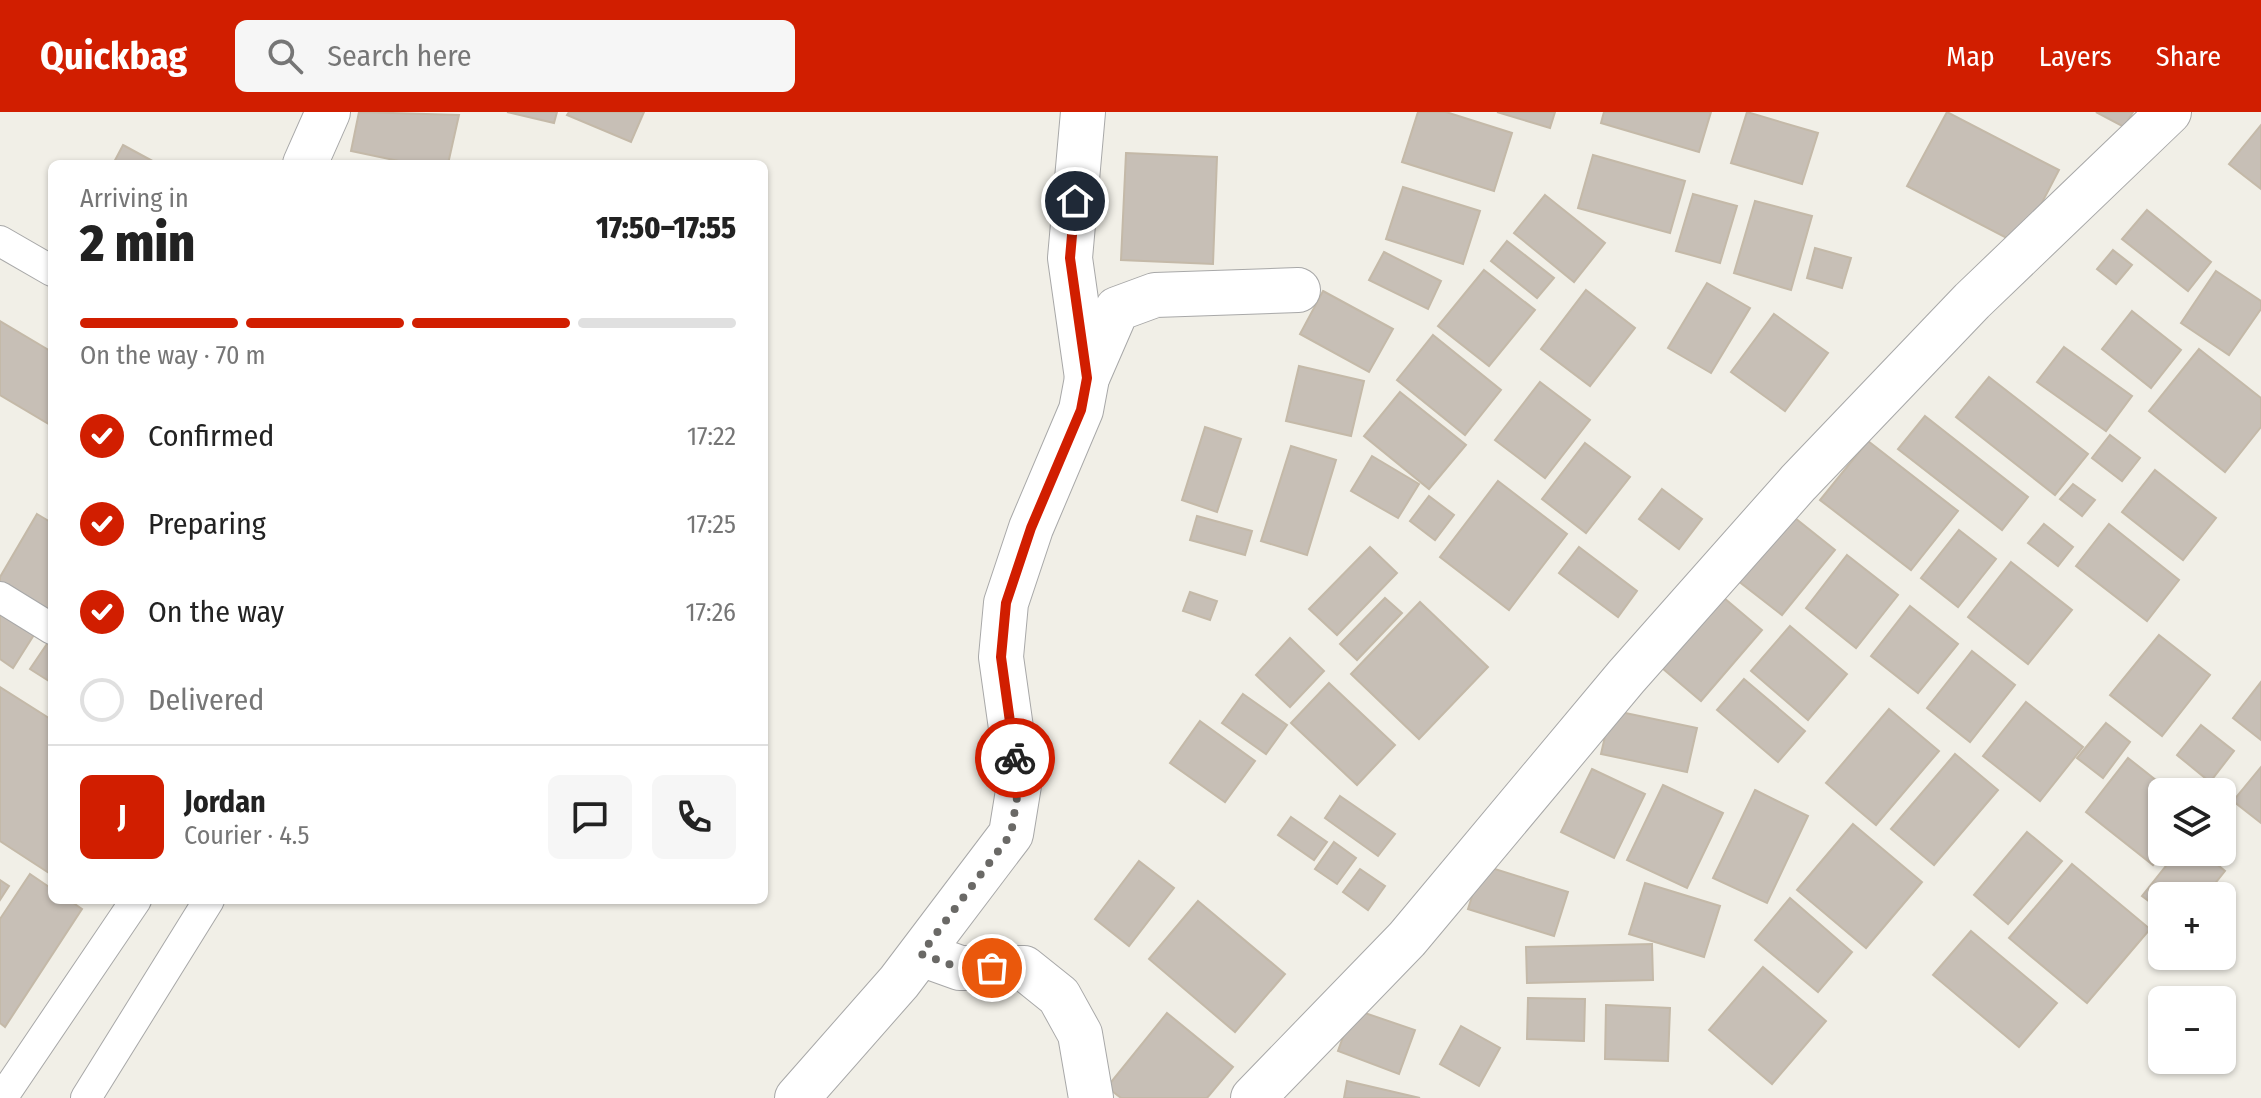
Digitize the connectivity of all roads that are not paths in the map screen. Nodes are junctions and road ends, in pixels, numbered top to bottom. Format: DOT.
graph roads {
  1 [pos="328,112"];
  2 [pos="1083,112"];
  3 [pos="2169,112"];
  4 [pos="307,160"];
  5 [pos="0,241"];
  6 [pos="48,269"];
  7 [pos="1298,290"];
  8 [pos="1087,378"];
  9 [pos="0,597"];
  10 [pos="48,627"];
  11 [pos="133,904"];
  12 [pos="207,904"];
  13 [pos="921,954"];
  14 [pos="2,1096"];
  15 [pos="86,1098"];
  16 [pos="797,1098"];
  17 [pos="1091,1098"];
  18 [pos="1253,1098"];
  1 -- 4 [label="street"];
  2 -- 8 [label="street"];
  3 -- 18 [label="street"];
  5 -- 6 [label="lane"];
  7 -- 8 [label="street"];
  8 -- 13 [label="street"];
  9 -- 10 [label="lane"];
  11 -- 14 [label="lane"];
  12 -- 15 [label="lane"];
  13 -- 16 [label="street"];
  13 -- 17 [label="street"];
}
